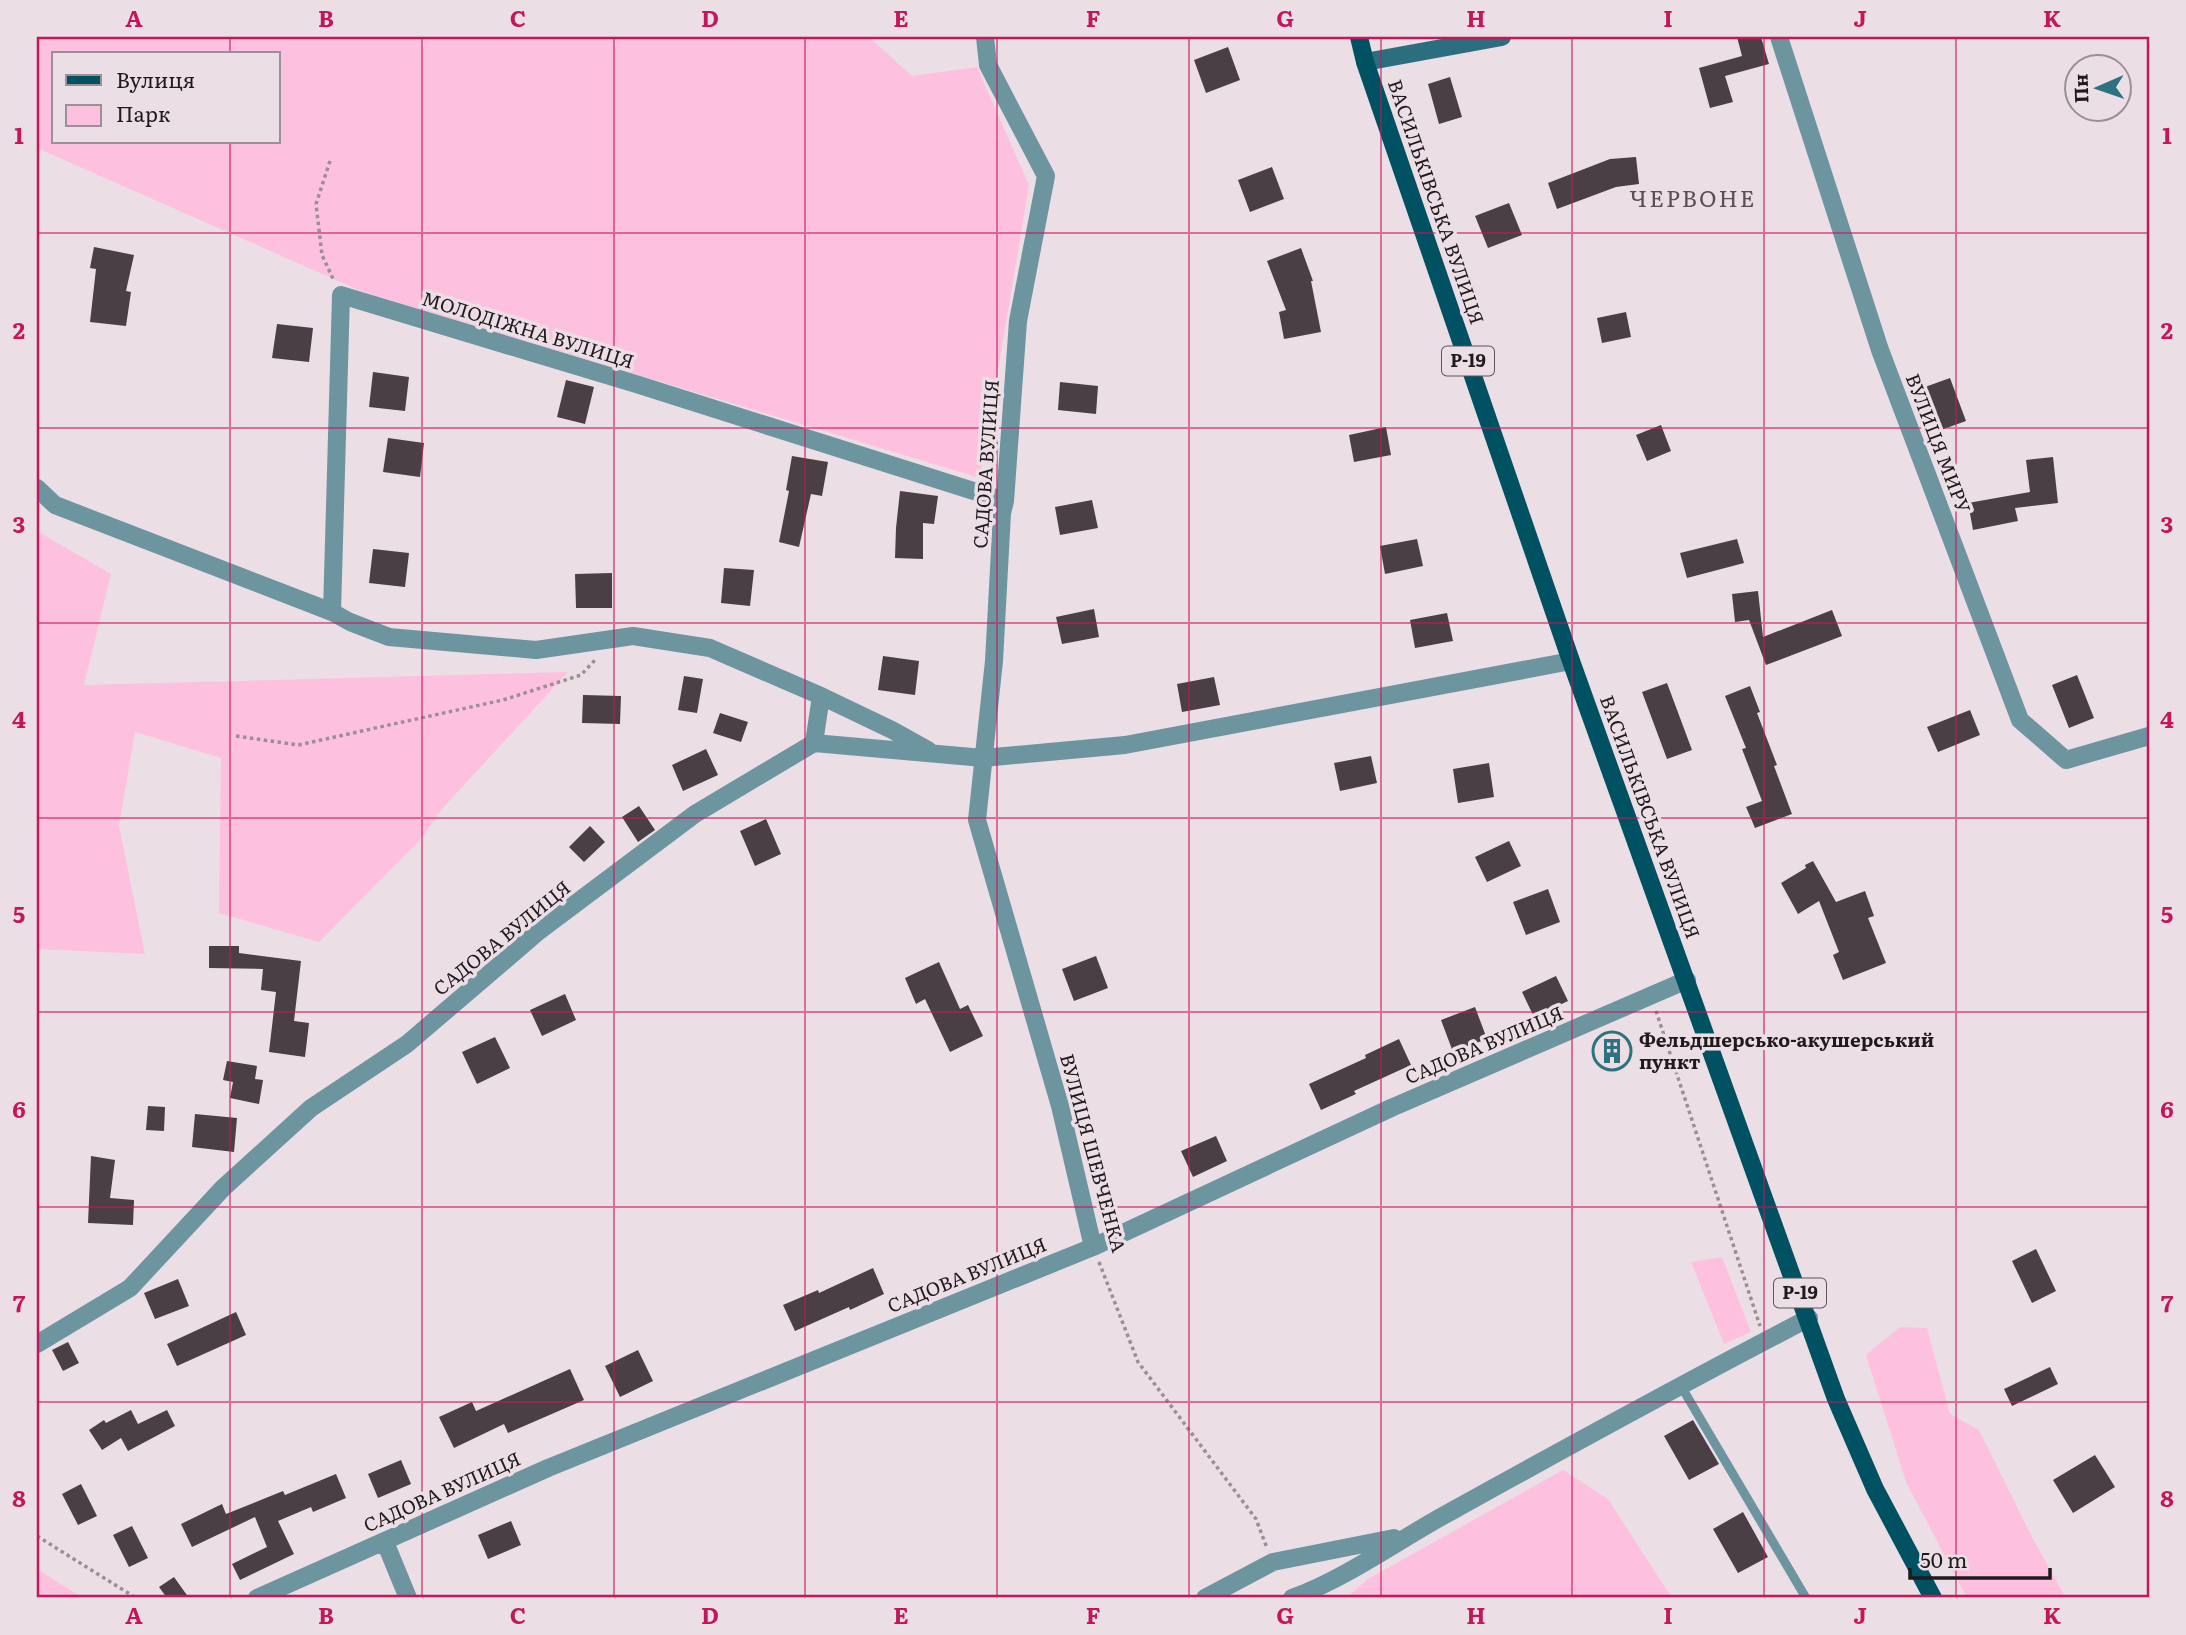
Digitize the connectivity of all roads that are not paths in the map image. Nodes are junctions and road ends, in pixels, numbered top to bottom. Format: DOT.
graph roads {
  1 [pos="985,37"];
  2 [pos="1359,37"];
  3 [pos="1502,37"];
  4 [pos="1780,37"];
  5 [pos="1365,62"];
  6 [pos="37,488"];
  7 [pos="1005,501"];
  8 [pos="332,612"];
  9 [pos="1571,661"];
  10 [pos="821,696"];
  11 [pos="2149,736"];
  12 [pos="814,743"];
  13 [pos="934,753"];
  14 [pos="983,758"];
  15 [pos="1687,980"];
  16 [pos="1093,1247"];
  17 [pos="1809,1318"];
  18 [pos="37,1344"];
  19 [pos="1681,1385"];
  20 [pos="1405,1536"];
  21 [pos="385,1542"];
  22 [pos="257,1598"];
  23 [pos="408,1598"];
  24 [pos="1206,1598"];
  25 [pos="1292,1598"];
  26 [pos="1806,1598"];
  27 [pos="1933,1598"];
  1 -- 7 [label="street, САДОВА ВУЛИЦЯ"];
  2 -- 5 [label="main road, ВАСИЛЬКІВСЬКА ВУЛИЦЯ / Р-19"];
  3 -- 5 [label="street"];
  4 -- 11 [label="street, ВУЛИЦЯ МИРУ"];
  5 -- 9 [label="main road, ВАСИЛЬКІВСЬКА ВУЛИЦЯ / Р-19"];
  6 -- 8 [label="street"];
  7 -- 8 [label="street, МОЛОДІЖНА ВУЛИЦЯ"];
  7 -- 14 [label="street, САДОВА ВУЛИЦЯ"];
  8 -- 10 [label="street"];
  9 -- 14 [label="street"];
  9 -- 15 [label="main road, ВАСИЛЬКІВСЬКА ВУЛИЦЯ / Р-19"];
  10 -- 12 [label="street"];
  10 -- 13 [label="street"];
  12 -- 13 [label="street"];
  12 -- 18 [label="street, САДОВА ВУЛИЦЯ"];
  13 -- 14 [label="street"];
  14 -- 16 [label="street, ВУЛИЦЯ ШЕВЧЕНКА"];
  15 -- 16 [label="street, САДОВА ВУЛИЦЯ"];
  15 -- 17 [label="main road, ВАСИЛЬКІВСЬКА ВУЛИЦЯ / Р-19"];
  16 -- 21 [label="street, САДОВА ВУЛИЦЯ"];
  17 -- 19 [label="street"];
  17 -- 27 [label="main road, ВАСИЛЬКІВСЬКА ВУЛИЦЯ / Р-19"];
  19 -- 20 [label="street"];
  19 -- 26 [label="lane"];
  20 -- 24 [label="street"];
  20 -- 25 [label="street"];
  21 -- 22 [label="street, САДОВА ВУЛИЦЯ"];
  21 -- 23 [label="street"];
}
